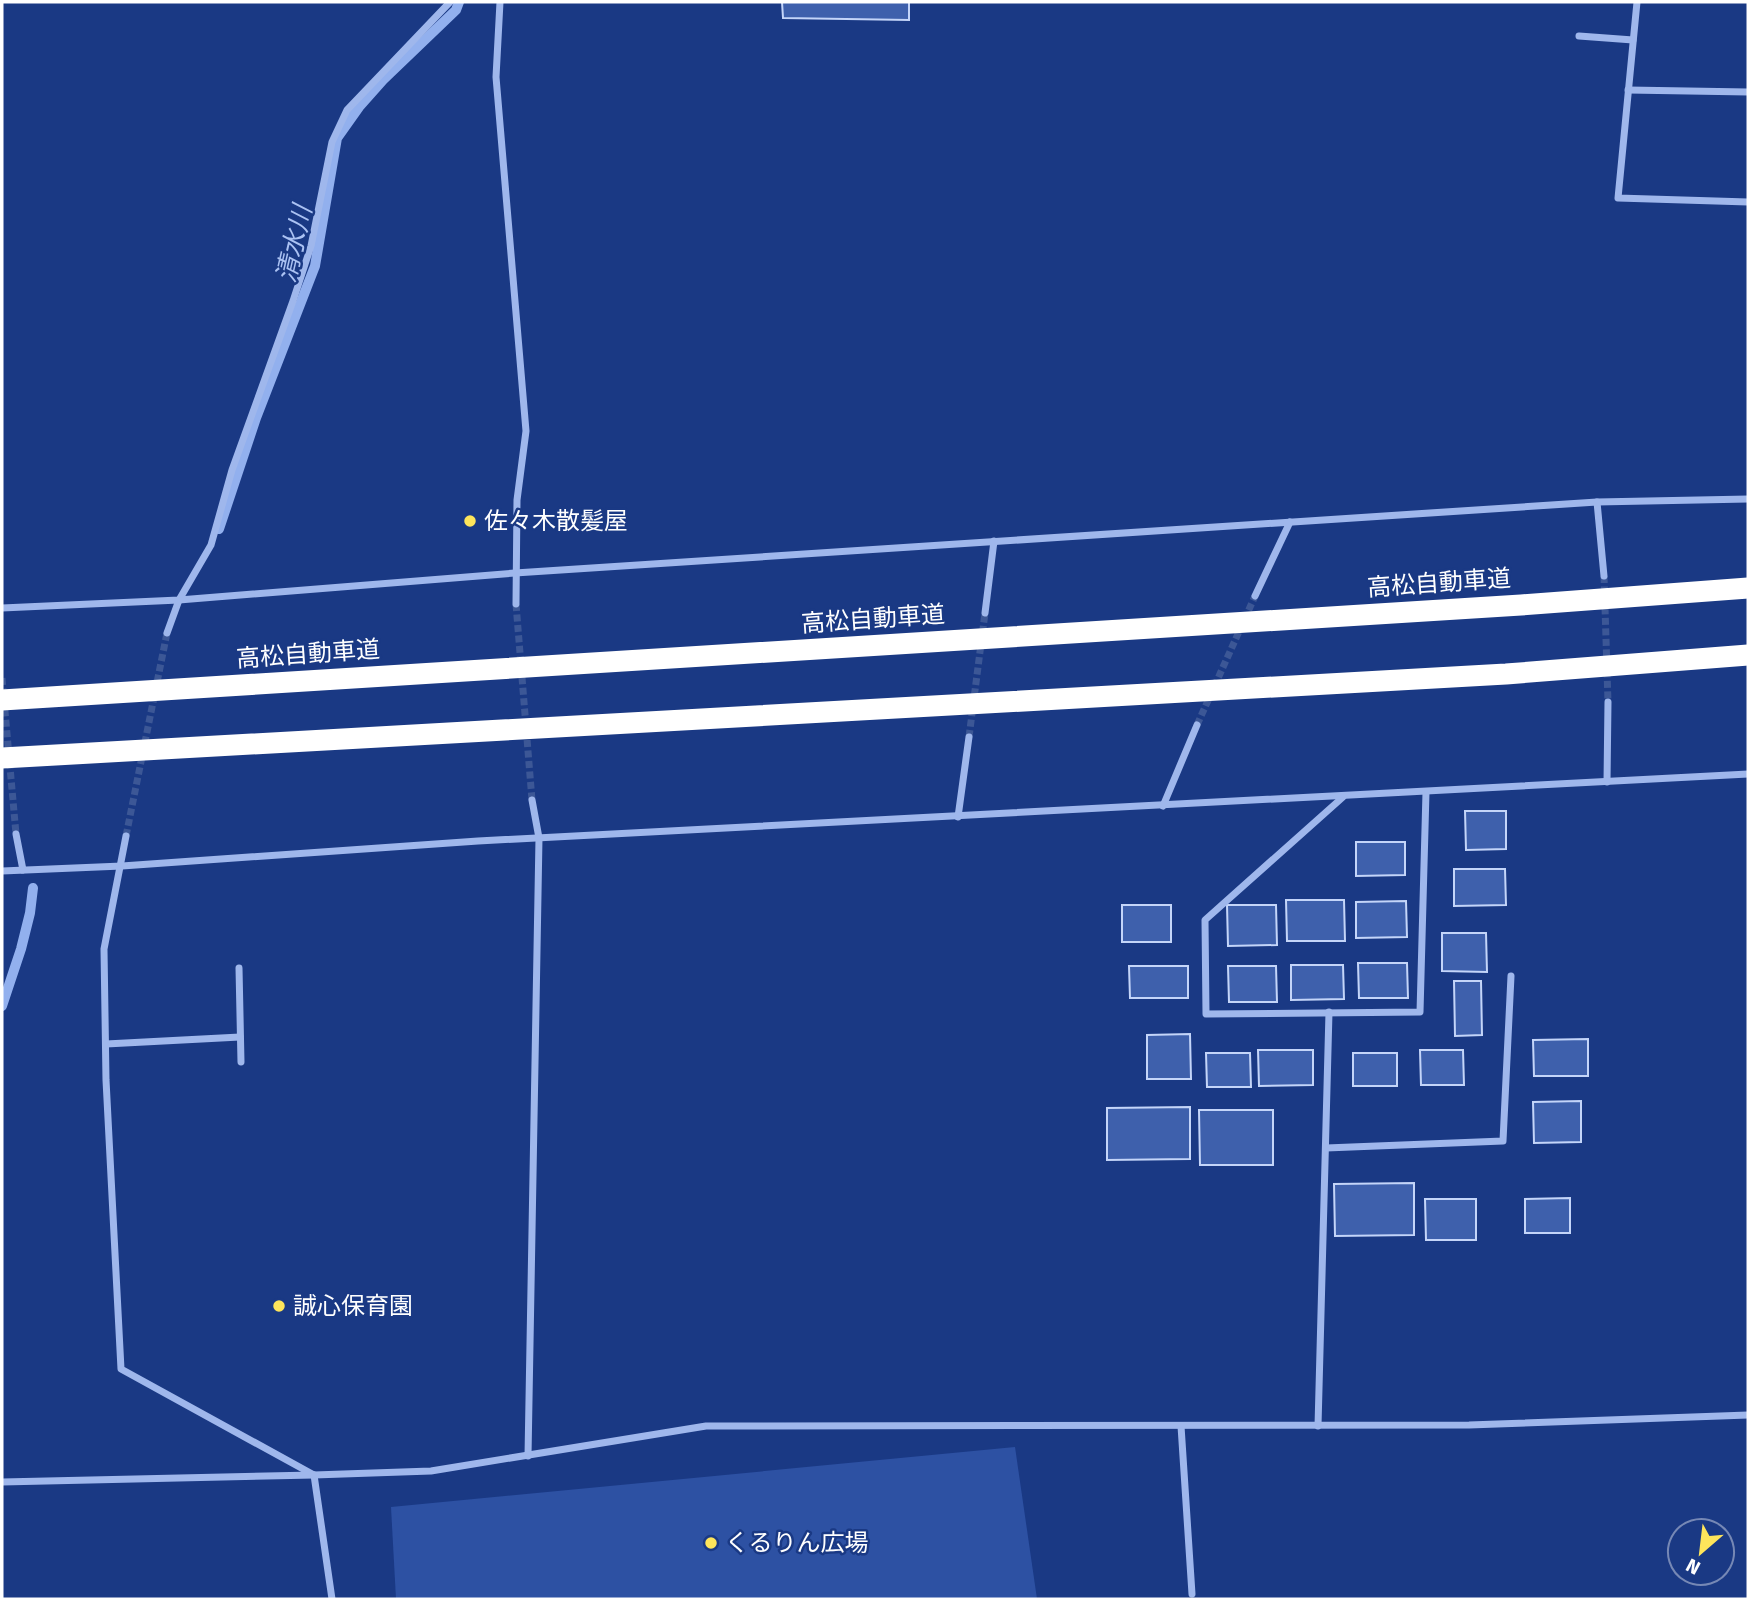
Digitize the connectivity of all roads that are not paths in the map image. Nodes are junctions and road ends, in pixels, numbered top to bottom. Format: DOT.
graph roads {
  1 [pos="450,2"];
  2 [pos="500,2"];
  3 [pos="1637,2"];
  4 [pos="1579,36"];
  5 [pos="1633,40"];
  6 [pos="1628,90"];
  7 [pos="1748,92"];
  8 [pos="1748,202"];
  9 [pos="1748,499"];
  10 [pos="1597,502"];
  11 [pos="1290,522"];
  12 [pos="994,541"];
  13 [pos="515,573"];
  14 [pos="1604,576"];
  15 [pos="1748,588"];
  16 [pos="1255,596"];
  17 [pos="179,600"];
  18 [pos="516,604"];
  19 [pos="2,608"];
  20 [pos="985,613"];
  21 [pos="167,633"];
  22 [pos="1748,655"];
  23 [pos="2,700"];
  24 [pos="1608,702"];
  25 [pos="1197,725"];
  26 [pos="969,737"];
  27 [pos="2,758"];
  28 [pos="1748,774"];
  29 [pos="1607,782"];
  30 [pos="1426,792"];
  31 [pos="1343,796"];
  32 [pos="532,800"];
  33 [pos="1163,806"];
  34 [pos="957,817"];
  35 [pos="16,834"];
  36 [pos="126,836"];
  37 [pos="538,838"];
  38 [pos="122,866"];
  39 [pos="23,870"];
  40 [pos="2,871"];
  41 [pos="239,968"];
  42 [pos="1511,976"];
  43 [pos="1329,1013"];
  44 [pos="240,1037"];
  45 [pos="106,1044"];
  46 [pos="241,1062"];
  47 [pos="1326,1148"];
  48 [pos="1748,1415"];
  49 [pos="1181,1426"];
  50 [pos="1318,1426"];
  51 [pos="528,1455"];
  52 [pos="314,1475"];
  53 [pos="2,1482"];
  54 [pos="1192,1594"];
  55 [pos="332,1599"];
  1 -- 17 [label="street"];
  2 -- 13 [label="street"];
  3 -- 5 [label="street"];
  4 -- 5 [label="street"];
  5 -- 6 [label="street"];
  6 -- 7 [label="street"];
  6 -- 8 [label="street"];
  9 -- 10 [label="street"];
  10 -- 11 [label="street"];
  10 -- 14 [label="street"];
  11 -- 12 [label="street"];
  11 -- 16 [label="street"];
  12 -- 13 [label="street"];
  12 -- 20 [label="street"];
  13 -- 17 [label="street"];
  13 -- 18 [label="street"];
  15 -- 23 [label="highway, 高松自動車道"];
  17 -- 19 [label="street"];
  17 -- 21 [label="street"];
  22 -- 27 [label="highway"];
  24 -- 29 [label="street"];
  25 -- 33 [label="street"];
  26 -- 34 [label="street"];
  28 -- 29 [label="street"];
  29 -- 30 [label="street"];
  30 -- 31 [label="street"];
  30 -- 43 [label="street"];
  31 -- 33 [label="street"];
  31 -- 43 [label="street"];
  32 -- 37 [label="street"];
  33 -- 34 [label="street"];
  34 -- 37 [label="street"];
  35 -- 39 [label="street"];
  36 -- 38 [label="street"];
  37 -- 38 [label="street"];
  37 -- 51 [label="street"];
  38 -- 39 [label="street"];
  38 -- 45 [label="street"];
  39 -- 40 [label="street"];
  41 -- 44 [label="street"];
  42 -- 47 [label="street"];
  43 -- 47 [label="street"];
  44 -- 45 [label="street"];
  44 -- 46 [label="street"];
  45 -- 52 [label="street"];
  47 -- 50 [label="street"];
  48 -- 50 [label="street"];
  49 -- 50 [label="street"];
  49 -- 51 [label="street"];
  49 -- 54 [label="street"];
  51 -- 52 [label="street"];
  52 -- 53 [label="street"];
  52 -- 55 [label="street"];
}
